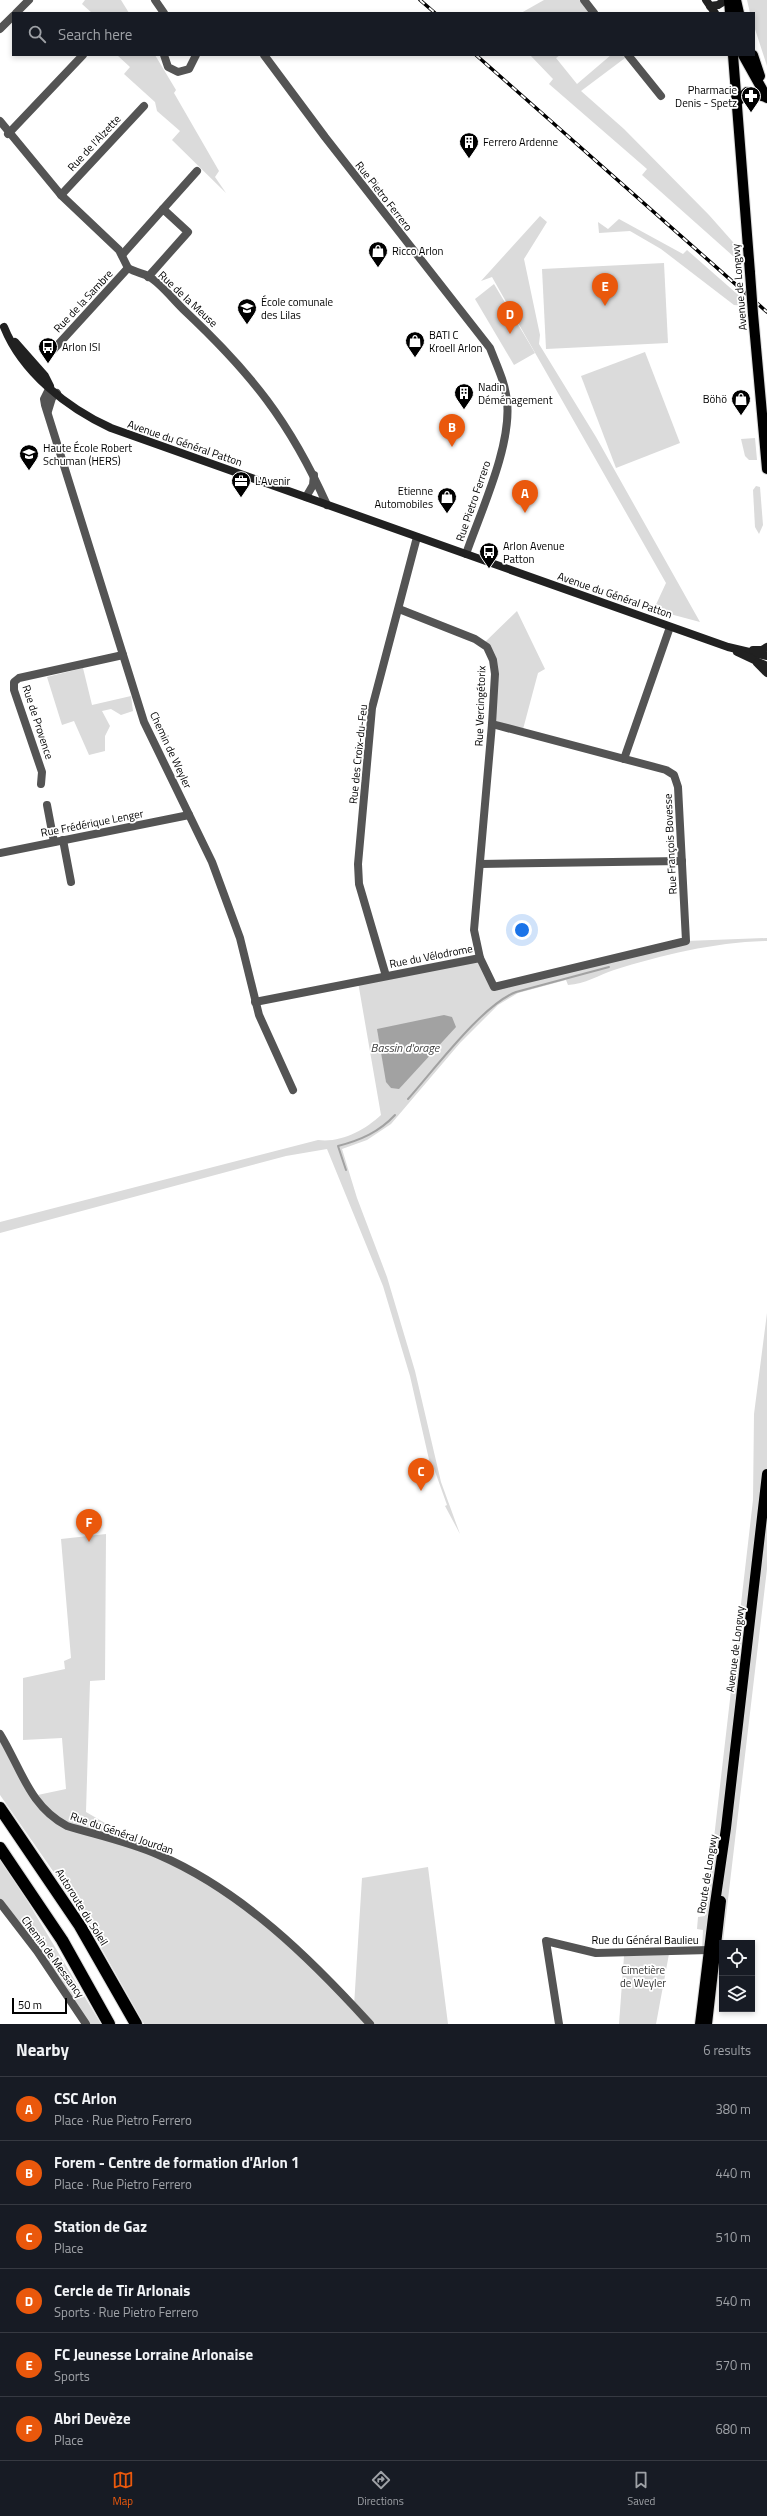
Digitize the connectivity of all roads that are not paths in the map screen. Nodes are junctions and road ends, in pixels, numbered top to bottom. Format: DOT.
graph roads {
  1 [pos="29,0"];
  2 [pos="155,0"];
  3 [pos="584,0"];
  4 [pos="726,0"];
  5 [pos="729,0"];
  6 [pos="736,0"];
  7 [pos="708,3"];
  8 [pos="17,12"];
  9 [pos="163,12"];
  10 [pos="593,12"];
  11 [pos="713,12"];
  12 [pos="730,12"];
  13 [pos="739,12"];
  14 [pos="12,17"];
  15 [pos="0,29"];
  16 [pos="82,56"];
  17 [pos="164,56"];
  18 [pos="196,56"];
  19 [pos="265,56"];
  20 [pos="629,56"];
  21 [pos="744,56"];
  22 [pos="753,56"];
  23 [pos="732,58"];
  24 [pos="661,96"];
  25 [pos="767,98"];
  26 [pos="736,104"];
  27 [pos="144,106"];
  28 [pos="0,121"];
  29 [pos="8,134"];
  30 [pos="197,171"];
  31 [pos="61,195"];
  32 [pos="162,209"];
  33 [pos="122,255"];
  34 [pos="128,268"];
  35 [pos="148,277"];
  36 [pos="2,324"];
  37 [pos="54,349"];
  38 [pos="50,387"];
  39 [pos="57,393"];
  40 [pos="48,411"];
  41 [pos="767,469"];
  42 [pos="314,474"];
  43 [pos="306,497"];
  44 [pos="327,505"];
  45 [pos="417,536"];
  46 [pos="466,554"];
  47 [pos="399,609"];
  48 [pos="670,627"];
  49 [pos="767,646"];
  50 [pos="728,647"];
  51 [pos="123,655"];
  52 [pos="767,656"];
  53 [pos="757,662"];
  54 [pos="767,666"];
  55 [pos="767,672"];
  56 [pos="492,724"];
  57 [pos="624,759"];
  58 [pos="41,784"];
  59 [pos="47,805"];
  60 [pos="189,815"];
  61 [pos="63,840"];
  62 [pos="54,842"];
  63 [pos="0,853"];
  64 [pos="682,861"];
  65 [pos="480,864"];
  66 [pos="71,882"];
  67 [pos="686,941"];
  68 [pos="480,958"];
  69 [pos="386,976"];
  70 [pos="255,1002"];
  71 [pos="292,1090"];
  72 [pos="767,1474"];
  73 [pos="0,1734"];
  74 [pos="0,1808"];
  75 [pos="726,1828"];
  76 [pos="0,1848"];
  77 [pos="0,1903"];
  78 [pos="713,1950"];
  79 [pos="86,2024"];
  80 [pos="109,2024"];
  81 [pos="136,2024"];
  82 [pos="370,2024"];
  83 [pos="559,2024"];
  84 [pos="700,2024"];
  85 [pos="708,2024"];
  1 -- 8 [label="street"];
  2 -- 9 [label="street"];
  3 -- 10 [label="street"];
  4 -- 7 [label="main road"];
  5 -- 12 [label="main road"];
  6 -- 13 [label="main road"];
  7 -- 11 [label="main road"];
  14 -- 15 [label="street"];
  16 -- 29 [label="street"];
  17 -- 18 [label="street"];
  19 -- 46 [label="street, Rue Pietro Ferrero"];
  20 -- 24 [label="street"];
  21 -- 25 [label="main road"];
  22 -- 25 [label="main road"];
  23 -- 26 [label="main road, Avenue de Longwy"];
  25 -- 26 [label="main road"];
  26 -- 41 [label="main road, Avenue de Longwy, bridge"];
  27 -- 31 [label="street, Rue de l'Alzette"];
  28 -- 29 [label="street"];
  29 -- 31 [label="street"];
  30 -- 32 [label="street"];
  31 -- 33 [label="street"];
  32 -- 33 [label="street"];
  32 -- 35 [label="street"];
  33 -- 34 [label="street"];
  34 -- 35 [label="street, Rue de la Meuse"];
  34 -- 37 [label="street, Rue de la Sambre"];
  35 -- 42 [label="street, Rue de la Meuse"];
  36 -- 38 [label="main road, Avenue du Général Patton"];
  38 -- 39 [label="main road, Avenue du Général Patton"];
  38 -- 40 [label="street, Chemin de Weyler"];
  39 -- 40 [label="street"];
  39 -- 43 [label="main road, Avenue du Général Patton"];
  40 -- 51 [label="street, Chemin de Weyler"];
  42 -- 43 [label="street"];
  42 -- 44 [label="street, Rue de la Meuse"];
  43 -- 44 [label="main road, Avenue du Général Patton"];
  44 -- 45 [label="main road, Avenue du Général Patton"];
  45 -- 46 [label="main road, Avenue du Général Patton"];
  45 -- 47 [label="street, Rue des Croix-du-Feu"];
  46 -- 48 [label="main road, Avenue du Général Patton"];
  47 -- 56 [label="street, Rue Vercingétorix"];
  47 -- 69 [label="street, Rue des Croix-du-Feu"];
  48 -- 50 [label="main road, Avenue du Général Patton"];
  48 -- 57 [label="street"];
  49 -- 50 [label="main road"];
  50 -- 52 [label="main road"];
  50 -- 53 [label="main road"];
  51 -- 58 [label="street, Rue de Provence"];
  51 -- 60 [label="street, Chemin de Weyler"];
  53 -- 54 [label="main road"];
  53 -- 55 [label="main road"];
  56 -- 57 [label="street, Rue François Bovesse"];
  56 -- 65 [label="street, Rue Vercingétorix"];
  57 -- 64 [label="street, Rue François Bovesse"];
  59 -- 62 [label="street"];
  60 -- 61 [label="street, Rue Frédérique Lenger"];
  60 -- 70 [label="street, Chemin de Weyler"];
  61 -- 62 [label="street, Rue Frédérique Lenger"];
  61 -- 66 [label="street"];
  62 -- 63 [label="street, Rue Frédérique Lenger"];
  64 -- 65 [label="street"];
  64 -- 67 [label="street, Rue François Bovesse"];
  65 -- 68 [label="street, Rue Vercingétorix"];
  67 -- 68 [label="street, Rue du Vélodrome"];
  68 -- 69 [label="street, Rue du Vélodrome"];
  69 -- 70 [label="street, Rue du Vélodrome"];
  70 -- 71 [label="street, Chemin de Weyler"];
  72 -- 75 [label="main road, Avenue de Longwy"];
  73 -- 82 [label="street, Rue du Général Jourdan"];
  74 -- 81 [label="highway, Autoroute du Soleil"];
  75 -- 78 [label="main road, Route de Longwy"];
  76 -- 80 [label="highway"];
  77 -- 79 [label="street, Chemin de Messancy"];
  78 -- 83 [label="street, Rue du Général Baulieu"];
  78 -- 84 [label="main road, Route de Longwy"];
  78 -- 85 [label="main road, Route de Longwy"];
}
